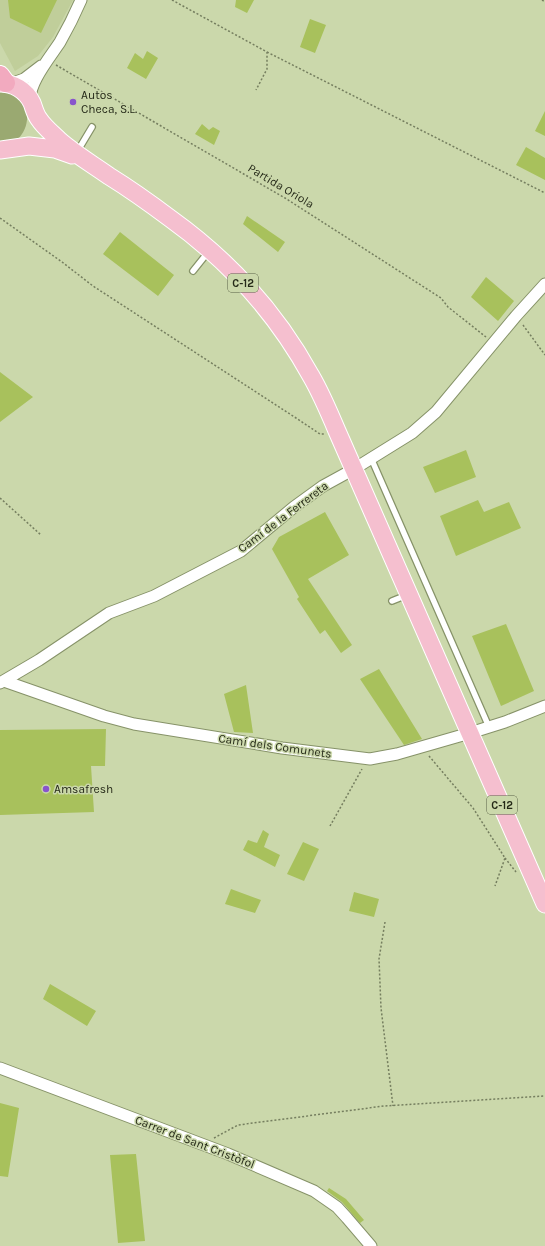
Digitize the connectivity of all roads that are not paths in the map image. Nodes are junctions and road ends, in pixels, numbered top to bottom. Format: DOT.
graph roads {
  1 [pos="81,0"];
  2 [pos="54,50"];
  3 [pos="4,81"];
  4 [pos="33,107"];
  5 [pos="92,127"];
  6 [pos="7,149"];
  7 [pos="80,157"];
  8 [pos="210,251"];
  9 [pos="193,271"];
  10 [pos="545,284"];
  11 [pos="371,458"];
  12 [pos="354,469"];
  13 [pos="409,594"];
  14 [pos="392,601"];
  15 [pos="2,682"];
  16 [pos="545,706"];
  17 [pos="489,727"];
  18 [pos="470,733"];
  19 [pos="545,904"];
  20 [pos="0,1068"];
  21 [pos="371,1246"];
  1 -- 2 [label="street"];
  2 -- 3 [label="street"];
  2 -- 4 [label="street"];
  3 -- 4 [label="main road, C-12"];
  4 -- 6 [label="main road, C-12"];
  4 -- 7 [label="main road, C-12"];
  5 -- 7 [label="lane"];
  6 -- 7 [label="main road, C-12"];
  7 -- 8 [label="main road, C-12"];
  8 -- 9 [label="lane"];
  8 -- 12 [label="main road, C-12"];
  10 -- 11 [label="street, Camí de la Ferrereta"];
  11 -- 12 [label="street, Camí de la Ferrereta"];
  11 -- 17 [label="lane"];
  12 -- 13 [label="main road, C-12"];
  12 -- 15 [label="street, Camí de la Ferrereta"];
  13 -- 14 [label="lane"];
  13 -- 18 [label="main road, C-12"];
  15 -- 18 [label="street, Camí dels Comunets"];
  16 -- 17 [label="street, Camí dels Comunets"];
  17 -- 18 [label="street, Camí dels Comunets"];
  18 -- 19 [label="main road, C-12"];
  20 -- 21 [label="street, Carrer de Sant Cristòfol"];
}
